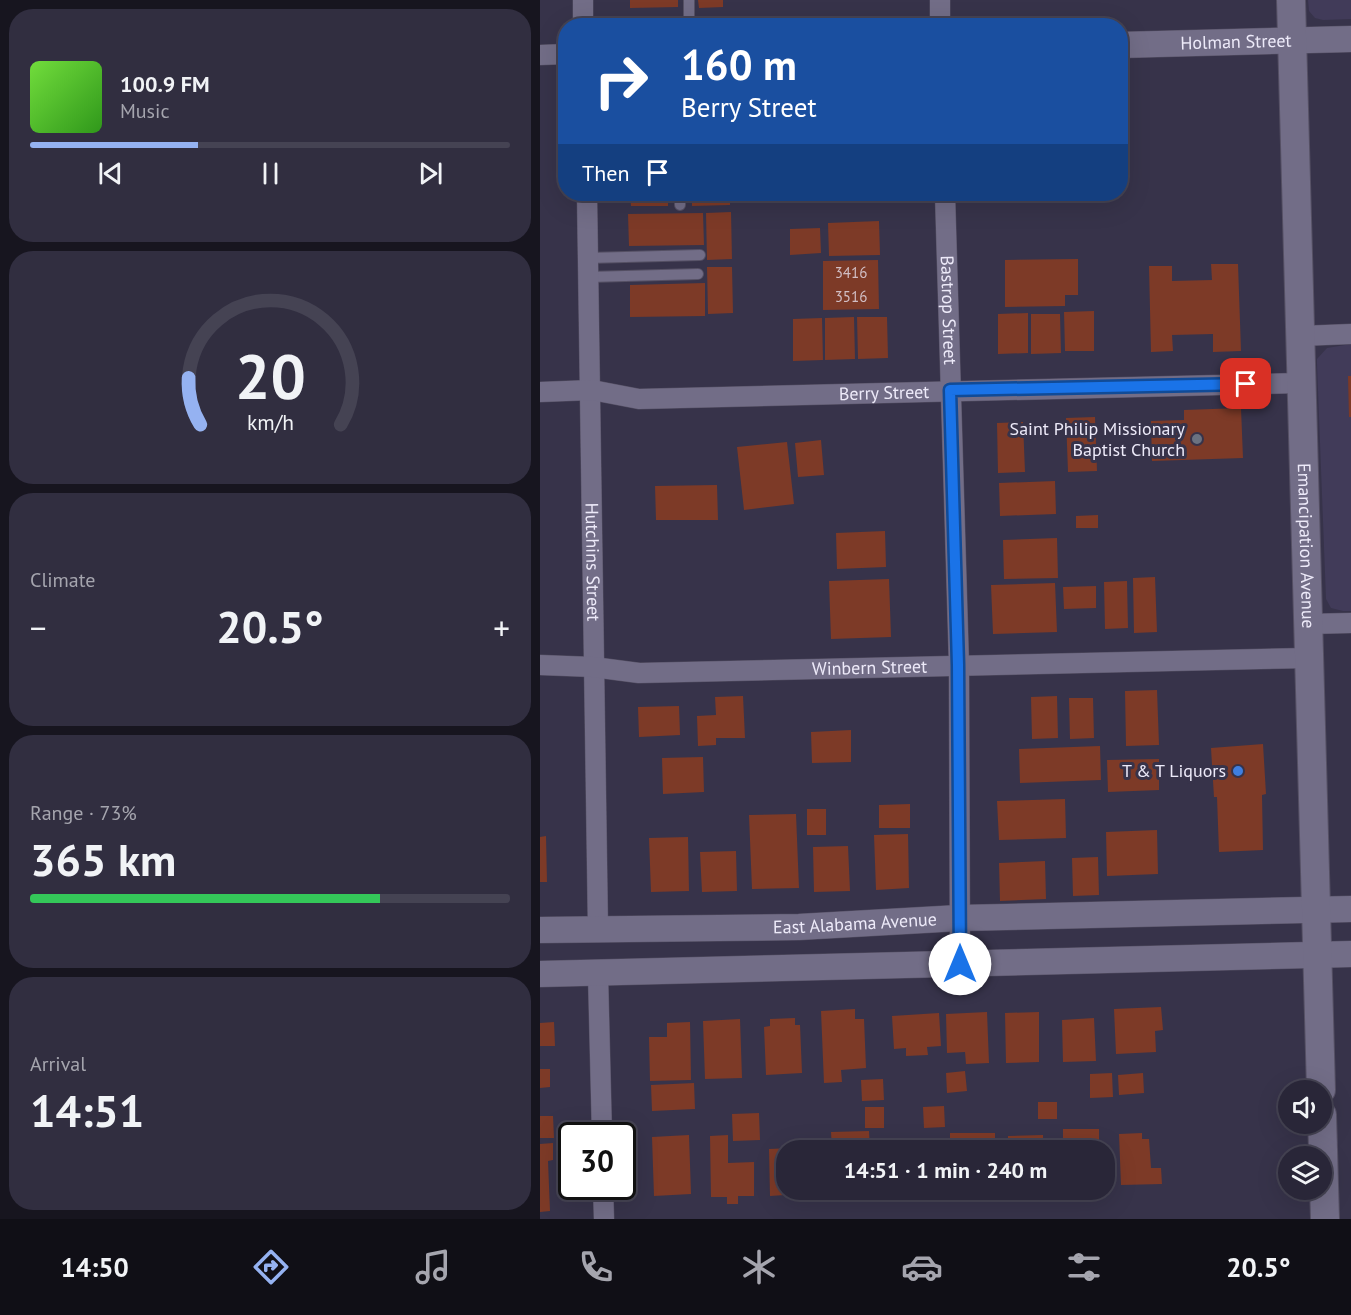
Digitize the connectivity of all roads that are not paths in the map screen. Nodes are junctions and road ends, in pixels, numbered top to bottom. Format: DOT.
graph roads {
  1 [pos="583,0"];
  2 [pos="689,0"];
  3 [pos="940,0"];
  4 [pos="1291,0"];
  5 [pos="583,18"];
  6 [pos="690,18"];
  7 [pos="940,18"];
  8 [pos="1351,39"];
  9 [pos="1292,42"];
  10 [pos="1128,45"];
  11 [pos="558,54"];
  12 [pos="540,55"];
  13 [pos="587,201"];
  14 [pos="681,201"];
  15 [pos="945,201"];
  16 [pos="681,205"];
  17 [pos="700,255"];
  18 [pos="589,267"];
  19 [pos="698,274"];
  20 [pos="1351,334"];
  21 [pos="1300,336"];
  22 [pos="1300,383"];
  23 [pos="592,390"];
  24 [pos="950,390"];
  25 [pos="540,392"];
  26 [pos="1351,623"];
  27 [pos="1307,624"];
  28 [pos="1308,658"];
  29 [pos="540,665"];
  30 [pos="958,665"];
  31 [pos="593,667"];
  32 [pos="1351,909"];
  33 [pos="1315,910"];
  34 [pos="959,918"];
  35 [pos="540,930"];
  36 [pos="598,930"];
  37 [pos="1351,954"];
  38 [pos="1316,955"];
  39 [pos="960,964"];
  40 [pos="540,974"];
  41 [pos="598,974"];
  42 [pos="1321,1080"];
  43 [pos="602,1122"];
  44 [pos="1323,1134"];
  45 [pos="603,1200"];
  46 [pos="604,1219"];
  47 [pos="1325,1219"];
  1 -- 5 [label="street"];
  2 -- 6 [label="lane"];
  3 -- 7 [label="street"];
  4 -- 9 [label="main road, Emancipation Avenue"];
  8 -- 9 [label="street, Holman Street"];
  9 -- 10 [label="street, Holman Street"];
  9 -- 21 [label="main road, Emancipation Avenue"];
  11 -- 12 [label="street"];
  13 -- 18 [label="street, Hutchins Street"];
  14 -- 16 [label="lane"];
  15 -- 24 [label="street, Bastrop Street"];
  17 -- 18 [label="lane"];
  18 -- 19 [label="lane"];
  18 -- 23 [label="street, Hutchins Street"];
  20 -- 21 [label="street"];
  21 -- 22 [label="main road, Emancipation Avenue"];
  22 -- 24 [label="street, Berry Street"];
  22 -- 27 [label="main road, Emancipation Avenue"];
  23 -- 24 [label="street, Berry Street"];
  23 -- 25 [label="street, Berry Street"];
  23 -- 31 [label="street, Hutchins Street"];
  24 -- 30 [label="street, Bastrop Street"];
  26 -- 27 [label="street"];
  27 -- 28 [label="main road, Emancipation Avenue"];
  28 -- 30 [label="street, Winbern Street"];
  28 -- 33 [label="main road, Emancipation Avenue"];
  29 -- 31 [label="street, Winbern Street"];
  30 -- 31 [label="street, Winbern Street"];
  30 -- 34 [label="street, Bastrop Street"];
  31 -- 36 [label="street, Hutchins Street"];
  32 -- 33 [label="street, East Alabama Avenue"];
  33 -- 34 [label="street, East Alabama Avenue"];
  33 -- 38 [label="main road, Emancipation Avenue"];
  34 -- 36 [label="street, East Alabama Avenue"];
  34 -- 39 [label="street, Bastrop Street"];
  35 -- 36 [label="street, East Alabama Avenue"];
  37 -- 38 [label="street"];
  38 -- 39 [label="street"];
  38 -- 42 [label="main road, Emancipation Avenue"];
  39 -- 41 [label="street"];
  40 -- 41 [label="street"];
  41 -- 43 [label="street"];
  44 -- 47 [label="main road"];
  45 -- 46 [label="street"];
}
